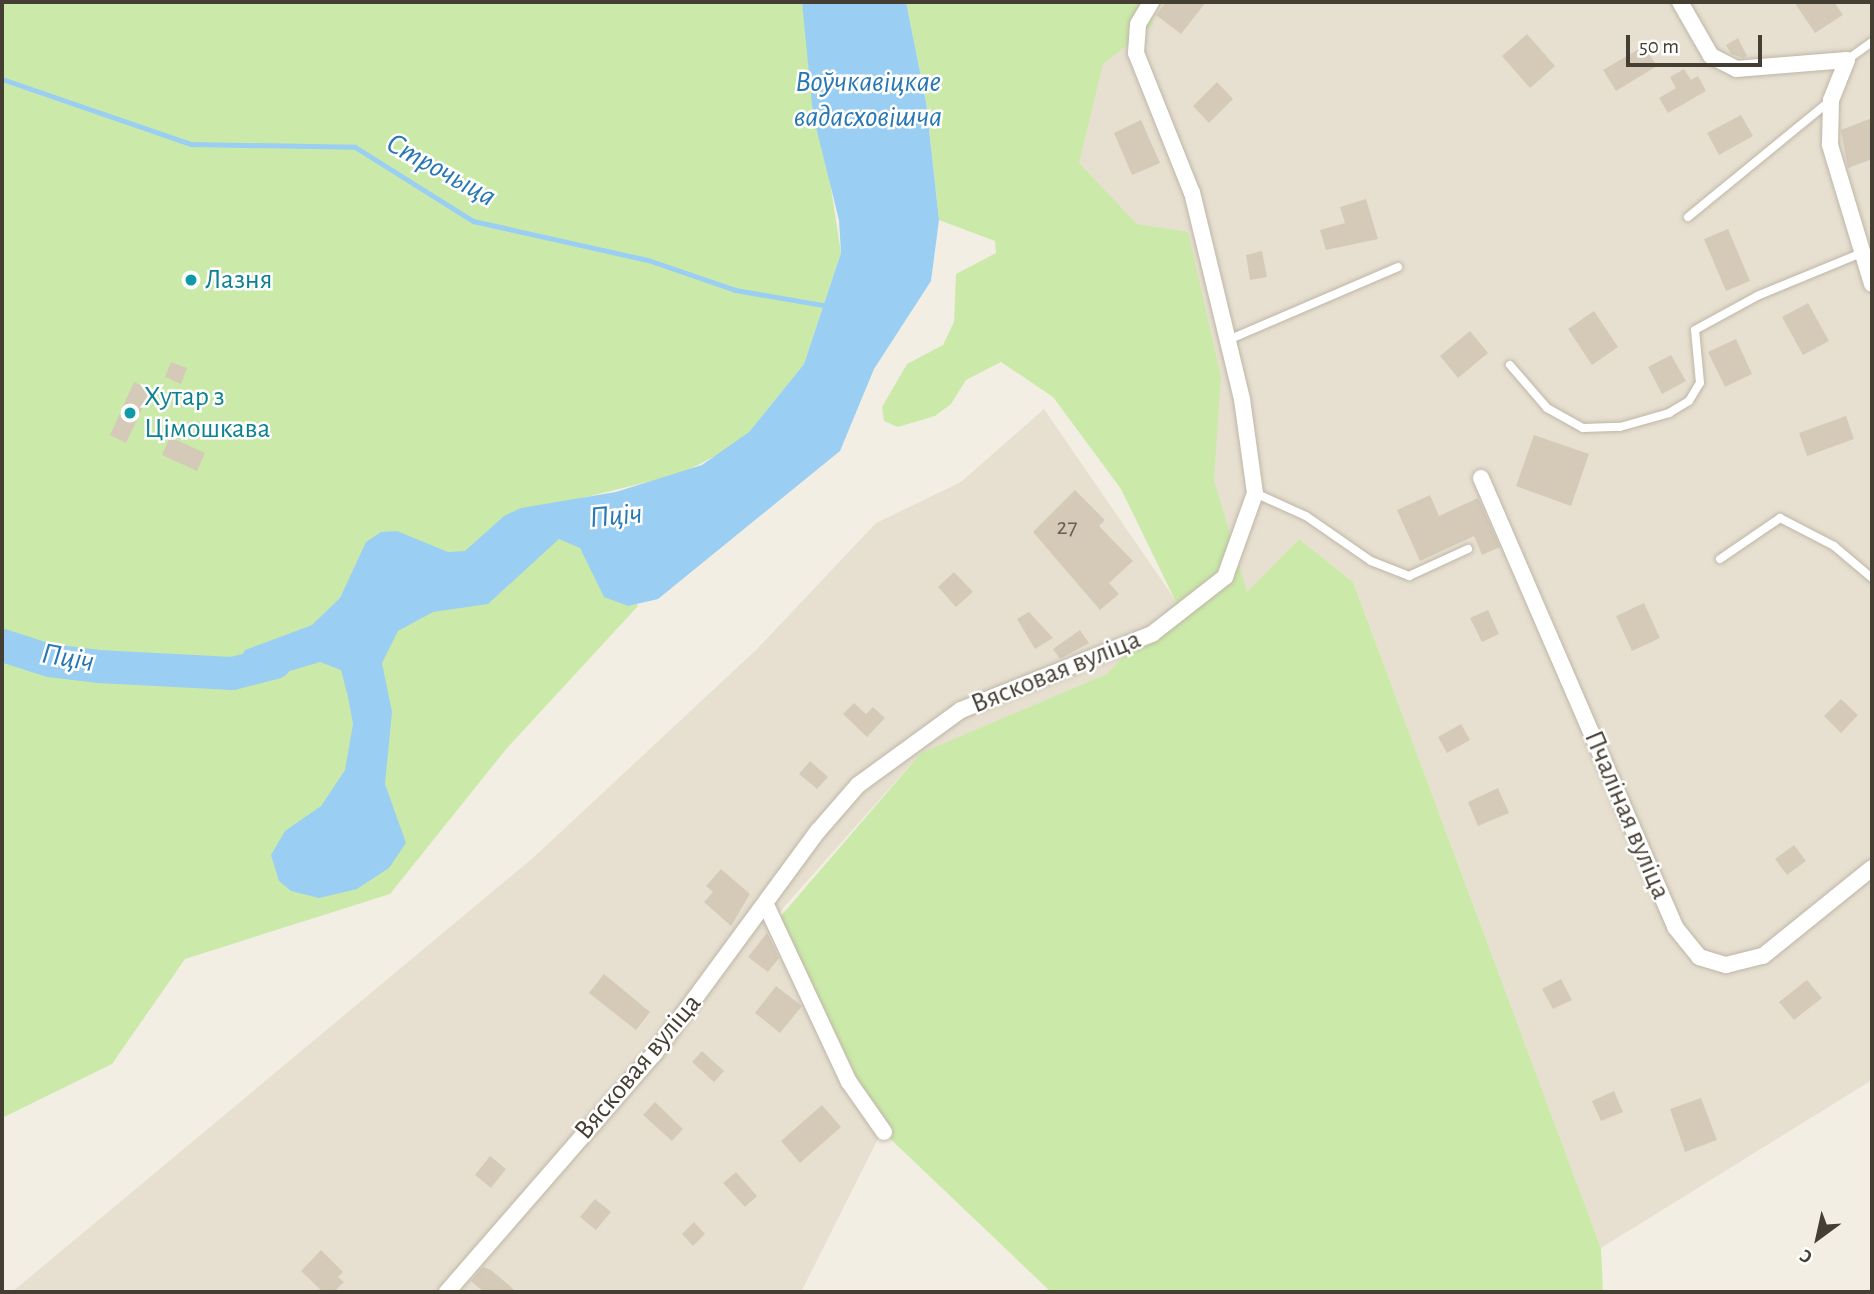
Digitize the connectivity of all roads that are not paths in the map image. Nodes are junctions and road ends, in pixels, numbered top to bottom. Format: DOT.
graph roads {
  1 [pos="1151,2"];
  2 [pos="1680,2"];
  3 [pos="1872,42"];
  4 [pos="1847,60"];
  5 [pos="1831,100"];
  6 [pos="1688,217"];
  7 [pos="1859,254"];
  8 [pos="1398,267"];
  9 [pos="1872,284"];
  10 [pos="1228,340"];
  11 [pos="1510,365"];
  12 [pos="1481,478"];
  13 [pos="1255,493"];
  14 [pos="1468,550"];
  15 [pos="1720,559"];
  16 [pos="1872,578"];
  17 [pos="1872,868"];
  18 [pos="766,905"];
  19 [pos="884,1132"];
  20 [pos="447,1292"];
  1 -- 10 [label="street, Вясковая вуліца"];
  2 -- 4 [label="street"];
  3 -- 4 [label="lane"];
  4 -- 5 [label="street"];
  5 -- 6 [label="lane"];
  5 -- 7 [label="street"];
  7 -- 9 [label="street"];
  7 -- 11 [label="lane"];
  8 -- 10 [label="lane"];
  10 -- 13 [label="street, Вясковая вуліца"];
  12 -- 17 [label="street, Пчаліная вуліца"];
  13 -- 14 [label="lane"];
  13 -- 18 [label="street, Вясковая вуліца"];
  15 -- 16 [label="lane"];
  18 -- 19 [label="street"];
  18 -- 20 [label="street, Вясковая вуліца"];
}
